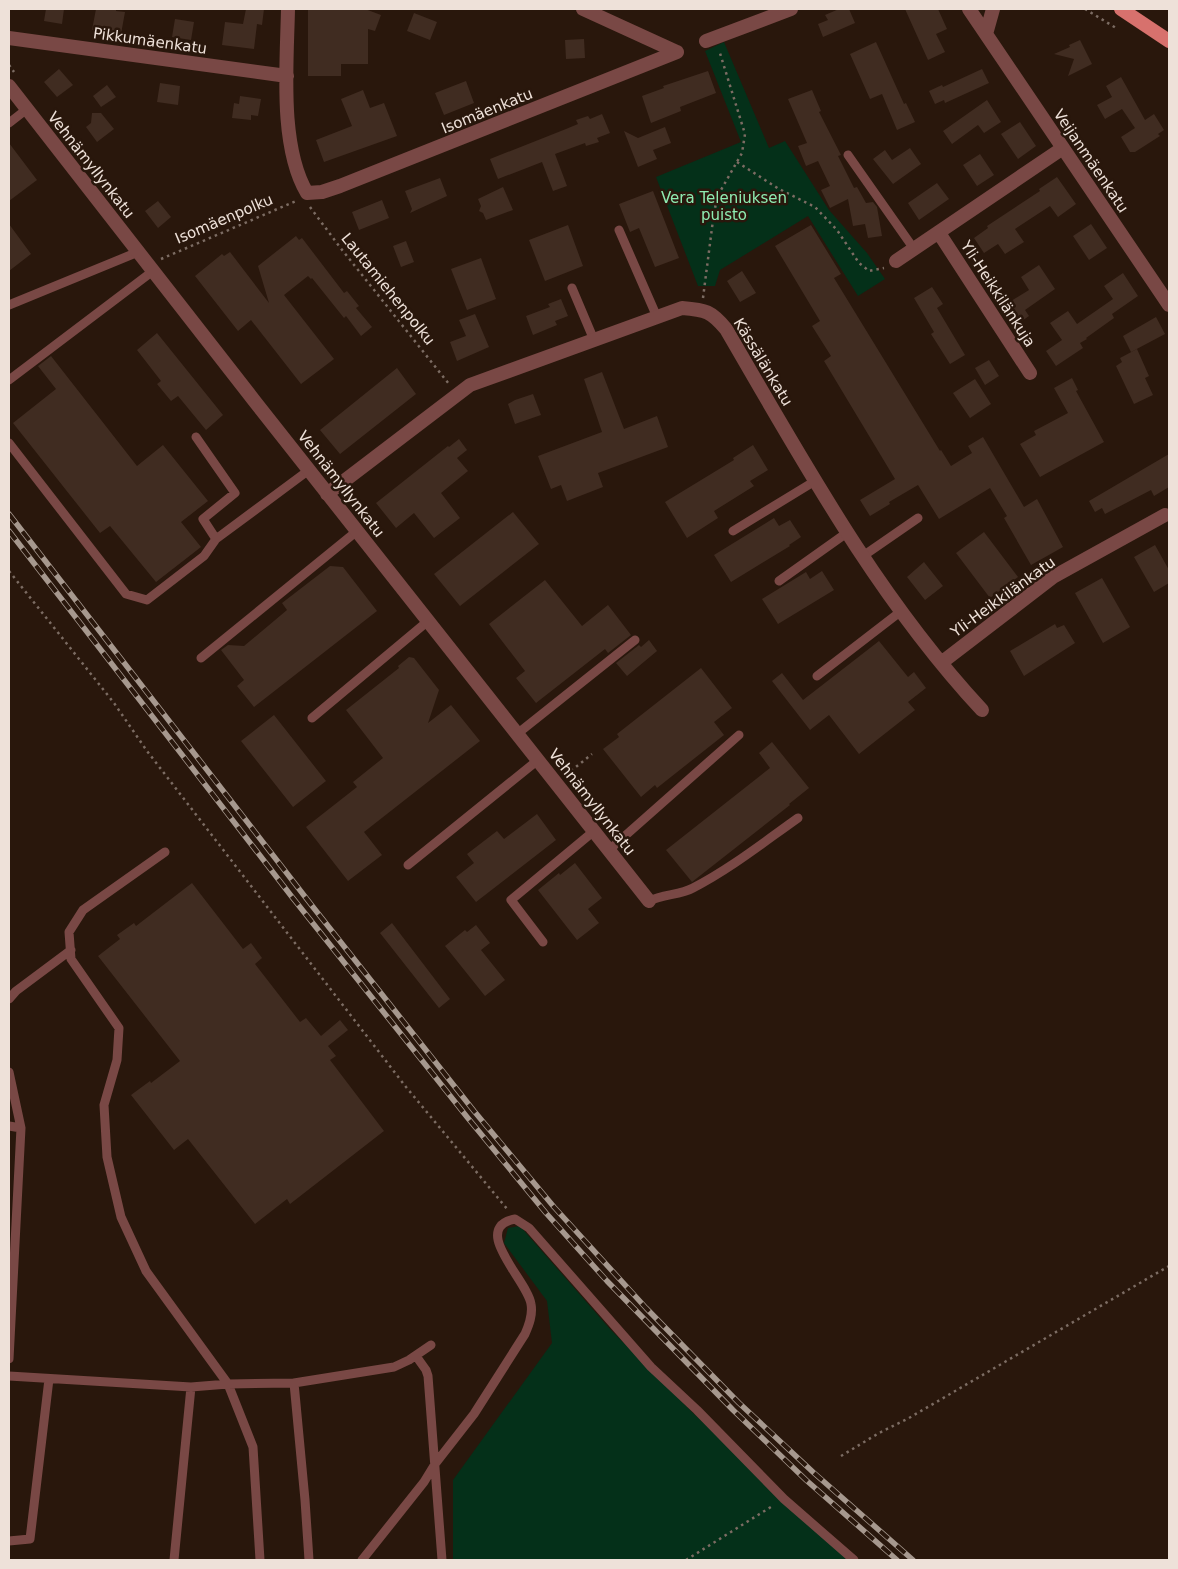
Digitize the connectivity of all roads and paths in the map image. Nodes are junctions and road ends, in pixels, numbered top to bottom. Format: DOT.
graph roads {
  1 [pos="288,9"];
  2 [pos="583,9"];
  3 [pos="792,9"];
  4 [pos="968,9"];
  5 [pos="993,9"];
  6 [pos="1086,9"];
  7 [pos="1121,9"];
  8 [pos="1116,28"];
  9 [pos="986,34"];
  10 [pos="9,38"];
  11 [pos="710,39"];
  12 [pos="1169,41"];
  13 [pos="287,76"];
  14 [pos="9,86"];
  15 [pos="27,109"];
  16 [pos="9,123"];
  17 [pos="1064,148"];
  18 [pos="848,155"];
  19 [pos="737,162"];
  20 [pos="308,193"];
  21 [pos="619,230"];
  22 [pos="939,233"];
  23 [pos="914,249"];
  24 [pos="138,252"];
  25 [pos="896,261"];
  26 [pos="150,268"];
  27 [pos="572,288"];
  28 [pos="9,305"];
  29 [pos="1169,305"];
  30 [pos="701,309"];
  31 [pos="657,318"];
  32 [pos="594,340"];
  33 [pos="1030,373"];
  34 [pos="9,380"];
  35 [pos="458,395"];
  36 [pos="196,437"];
  37 [pos="9,443"];
  38 [pos="309,470"];
  39 [pos="815,481"];
  40 [pos="328,494"];
  41 [pos="1165,515"];
  42 [pos="918,518"];
  43 [pos="357,531"];
  44 [pos="733,531"];
  45 [pos="848,532"];
  46 [pos="216,539"];
  47 [pos="862,556"];
  48 [pos="9,571"];
  49 [pos="779,581"];
  50 [pos="900,612"];
  51 [pos="428,621"];
  52 [pos="635,640"];
  53 [pos="201,658"];
  54 [pos="941,663"];
  55 [pos="817,676"];
  56 [pos="982,710"];
  57 [pos="312,718"];
  58 [pos="517,734"];
  59 [pos="739,736"];
  60 [pos="592,754"];
  61 [pos="538,760"];
  62 [pos="565,776"];
  63 [pos="798,818"];
  64 [pos="594,831"];
  65 [pos="609,850"];
  66 [pos="165,852"];
  67 [pos="408,865"];
  68 [pos="649,901"];
  69 [pos="543,942"];
  70 [pos="70,950"];
  71 [pos="9,999"];
  72 [pos="9,1072"];
  73 [pos="9,1126"];
  74 [pos="21,1128"];
  75 [pos="515,1219"];
  76 [pos="12,1253"];
  77 [pos="1169,1266"];
  78 [pos="431,1345"];
  79 [pos="416,1356"];
  80 [pos="9,1360"];
  81 [pos="9,1376"];
  82 [pos="48,1379"];
  83 [pos="294,1383"];
  84 [pos="228,1384"];
  85 [pos="191,1387"];
  86 [pos="841,1456"];
  87 [pos="435,1464"];
  88 [pos="784,1499"];
  89 [pos="9,1541"];
  90 [pos="174,1560"];
  91 [pos="260,1560"];
  92 [pos="309,1560"];
  93 [pos="362,1560"];
  94 [pos="442,1560"];
  95 [pos="686,1560"];
  96 [pos="854,1560"];
  1 -- 13 [label="street"];
  2 -- 20 [label="street, Isomäenkatu"];
  3 -- 11 [label="street"];
  4 -- 9 [label="street, Veijanmäenkatu"];
  5 -- 9 [label="street"];
  6 -- 8 [label="path"];
  7 -- 12 [label="main road"];
  9 -- 17 [label="street, Veijanmäenkatu"];
  10 -- 13 [label="street, Pikkumäenkatu"];
  11 -- 19 [label="path"];
  13 -- 20 [label="street"];
  14 -- 15 [label="street, Vehnämyllynkatu"];
  15 -- 16 [label="lane"];
  15 -- 24 [label="street, Vehnämyllynkatu"];
  17 -- 22 [label="street, Yli-Heikkilänkuja"];
  17 -- 29 [label="street, Veijanmäenkatu"];
  18 -- 23 [label="lane"];
  19 -- 25 [label="path"];
  19 -- 30 [label="path"];
  20 -- 26 [label="path, Isomäenpolku"];
  20 -- 35 [label="path, Lautamiehenpolku"];
  21 -- 31 [label="lane"];
  22 -- 23 [label="street, Yli-Heikkilänkuja"];
  22 -- 33 [label="street, Yli-Heikkilänkuja"];
  23 -- 25 [label="street, Yli-Heikkilänkuja"];
  24 -- 26 [label="street, Vehnämyllynkatu"];
  24 -- 28 [label="lane"];
  26 -- 34 [label="lane"];
  26 -- 38 [label="street, Vehnämyllynkatu"];
  27 -- 32 [label="lane"];
  30 -- 31 [label="street"];
  30 -- 39 [label="street, Kässälänkatu"];
  31 -- 32 [label="street"];
  32 -- 35 [label="street"];
  35 -- 40 [label="street"];
  36 -- 46 [label="lane"];
  37 -- 46 [label="lane"];
  38 -- 40 [label="street, Vehnämyllynkatu"];
  38 -- 46 [label="lane"];
  39 -- 44 [label="lane"];
  39 -- 45 [label="street, Kässälänkatu"];
  40 -- 43 [label="street, Vehnämyllynkatu"];
  41 -- 54 [label="street, Yli-Heikkilänkatu"];
  42 -- 47 [label="lane"];
  43 -- 51 [label="street, Vehnämyllynkatu"];
  43 -- 53 [label="lane"];
  45 -- 47 [label="street, Kässälänkatu"];
  45 -- 49 [label="lane"];
  47 -- 50 [label="street, Kässälänkatu"];
  48 -- 75 [label="path"];
  50 -- 54 [label="street, Kässälänkatu"];
  50 -- 55 [label="lane"];
  51 -- 57 [label="lane"];
  51 -- 58 [label="street, Vehnämyllynkatu"];
  52 -- 58 [label="lane"];
  54 -- 56 [label="street, Kässälänkatu"];
  58 -- 61 [label="street, Vehnämyllynkatu"];
  59 -- 65 [label="lane"];
  60 -- 62 [label="path"];
  61 -- 64 [label="street, Vehnämyllynkatu"];
  61 -- 67 [label="lane"];
  63 -- 68 [label="lane"];
  64 -- 65 [label="street, Vehnämyllynkatu"];
  64 -- 69 [label="lane"];
  65 -- 68 [label="street, Vehnämyllynkatu"];
  66 -- 70 [label="lane"];
  70 -- 71 [label="lane"];
  70 -- 84 [label="lane"];
  72 -- 74 [label="lane"];
  73 -- 74 [label="lane"];
  74 -- 76 [label="lane"];
  75 -- 87 [label="lane"];
  75 -- 88 [label="lane"];
  76 -- 80 [label="lane"];
  77 -- 86 [label="path"];
  78 -- 79 [label="lane"];
  79 -- 83 [label="lane"];
  79 -- 87 [label="lane"];
  81 -- 82 [label="lane"];
  82 -- 85 [label="lane"];
  82 -- 89 [label="lane"];
  83 -- 84 [label="lane"];
  83 -- 92 [label="lane"];
  84 -- 85 [label="lane"];
  84 -- 91 [label="lane"];
  85 -- 90 [label="lane"];
  87 -- 93 [label="lane"];
  87 -- 94 [label="lane"];
  88 -- 95 [label="path"];
  88 -- 96 [label="lane"];
}
